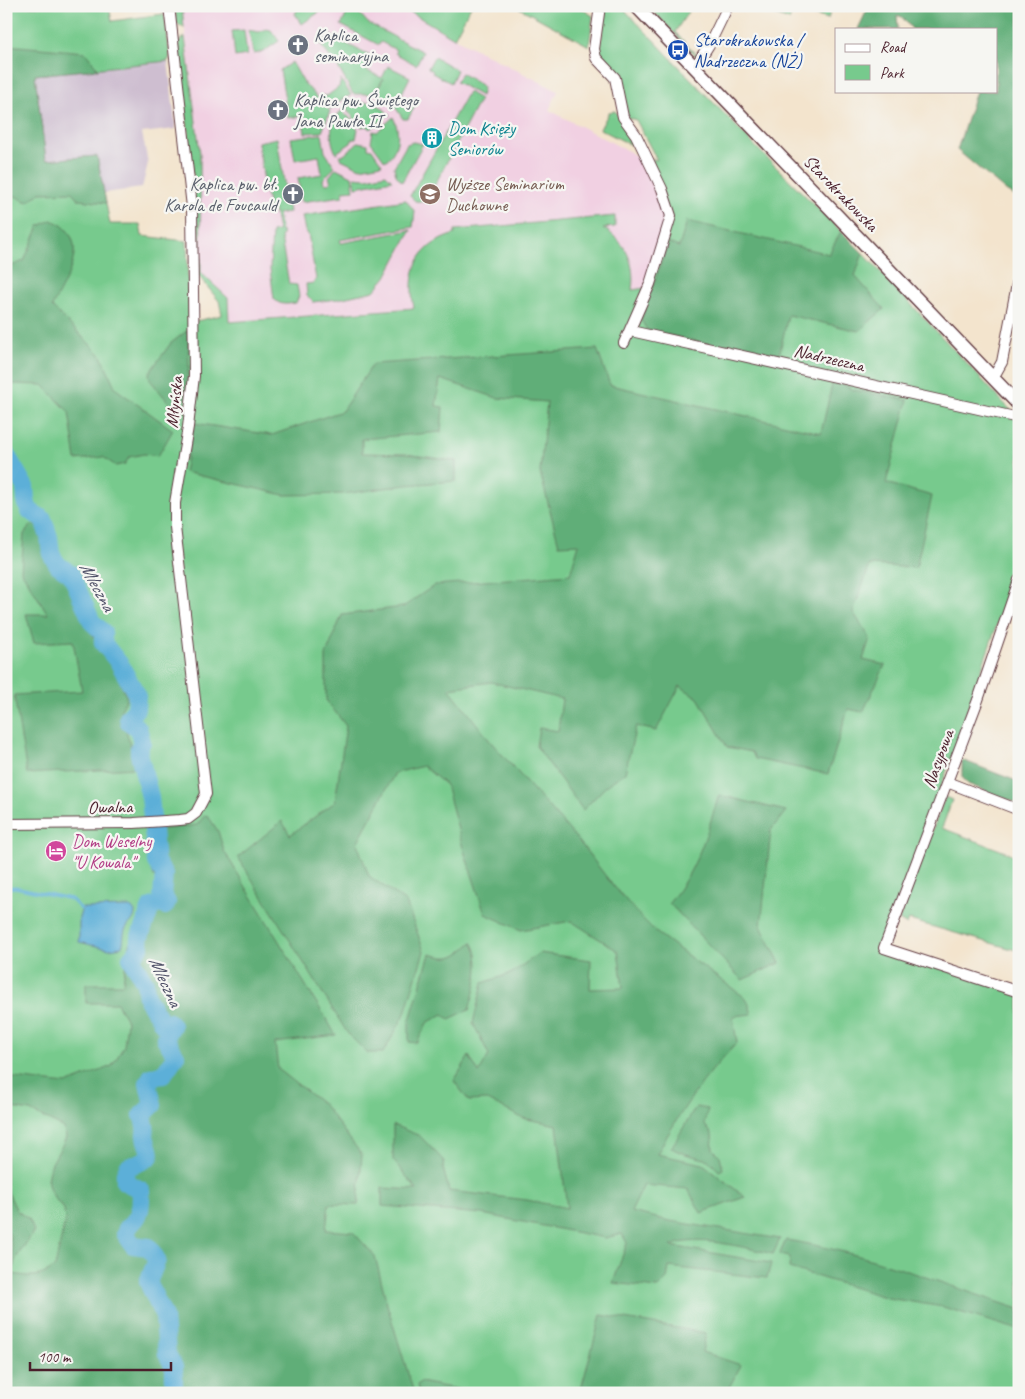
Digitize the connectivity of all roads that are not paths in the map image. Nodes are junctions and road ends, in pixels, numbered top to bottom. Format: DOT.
graph roads {
  1 [pos="169,6"];
  2 [pos="600,6"];
  3 [pos="636,6"];
  4 [pos="728,6"];
  5 [pos="695,67"];
  6 [pos="1019,274"];
  7 [pos="631,331"];
  8 [pos="624,343"];
  9 [pos="993,378"];
  10 [pos="1019,405"];
  11 [pos="1019,418"];
  12 [pos="1019,580"];
  13 [pos="947,782"];
  14 [pos="204,800"];
  15 [pos="1019,810"];
  16 [pos="6,824"];
  17 [pos="1019,992"];
  1 -- 14 [label="street, Młyńska"];
  2 -- 7 [label="street"];
  3 -- 5 [label="street, Starokrakowska"];
  4 -- 5 [label="street"];
  5 -- 9 [label="street, Starokrakowska"];
  6 -- 9 [label="street"];
  7 -- 8 [label="street"];
  7 -- 11 [label="street, Nadrzeczna"];
  9 -- 10 [label="street, Starokrakowska"];
  12 -- 13 [label="street, Nasypowa"];
  13 -- 15 [label="street"];
  13 -- 17 [label="street, Nasypowa"];
  14 -- 16 [label="street, Owalna"];
}
